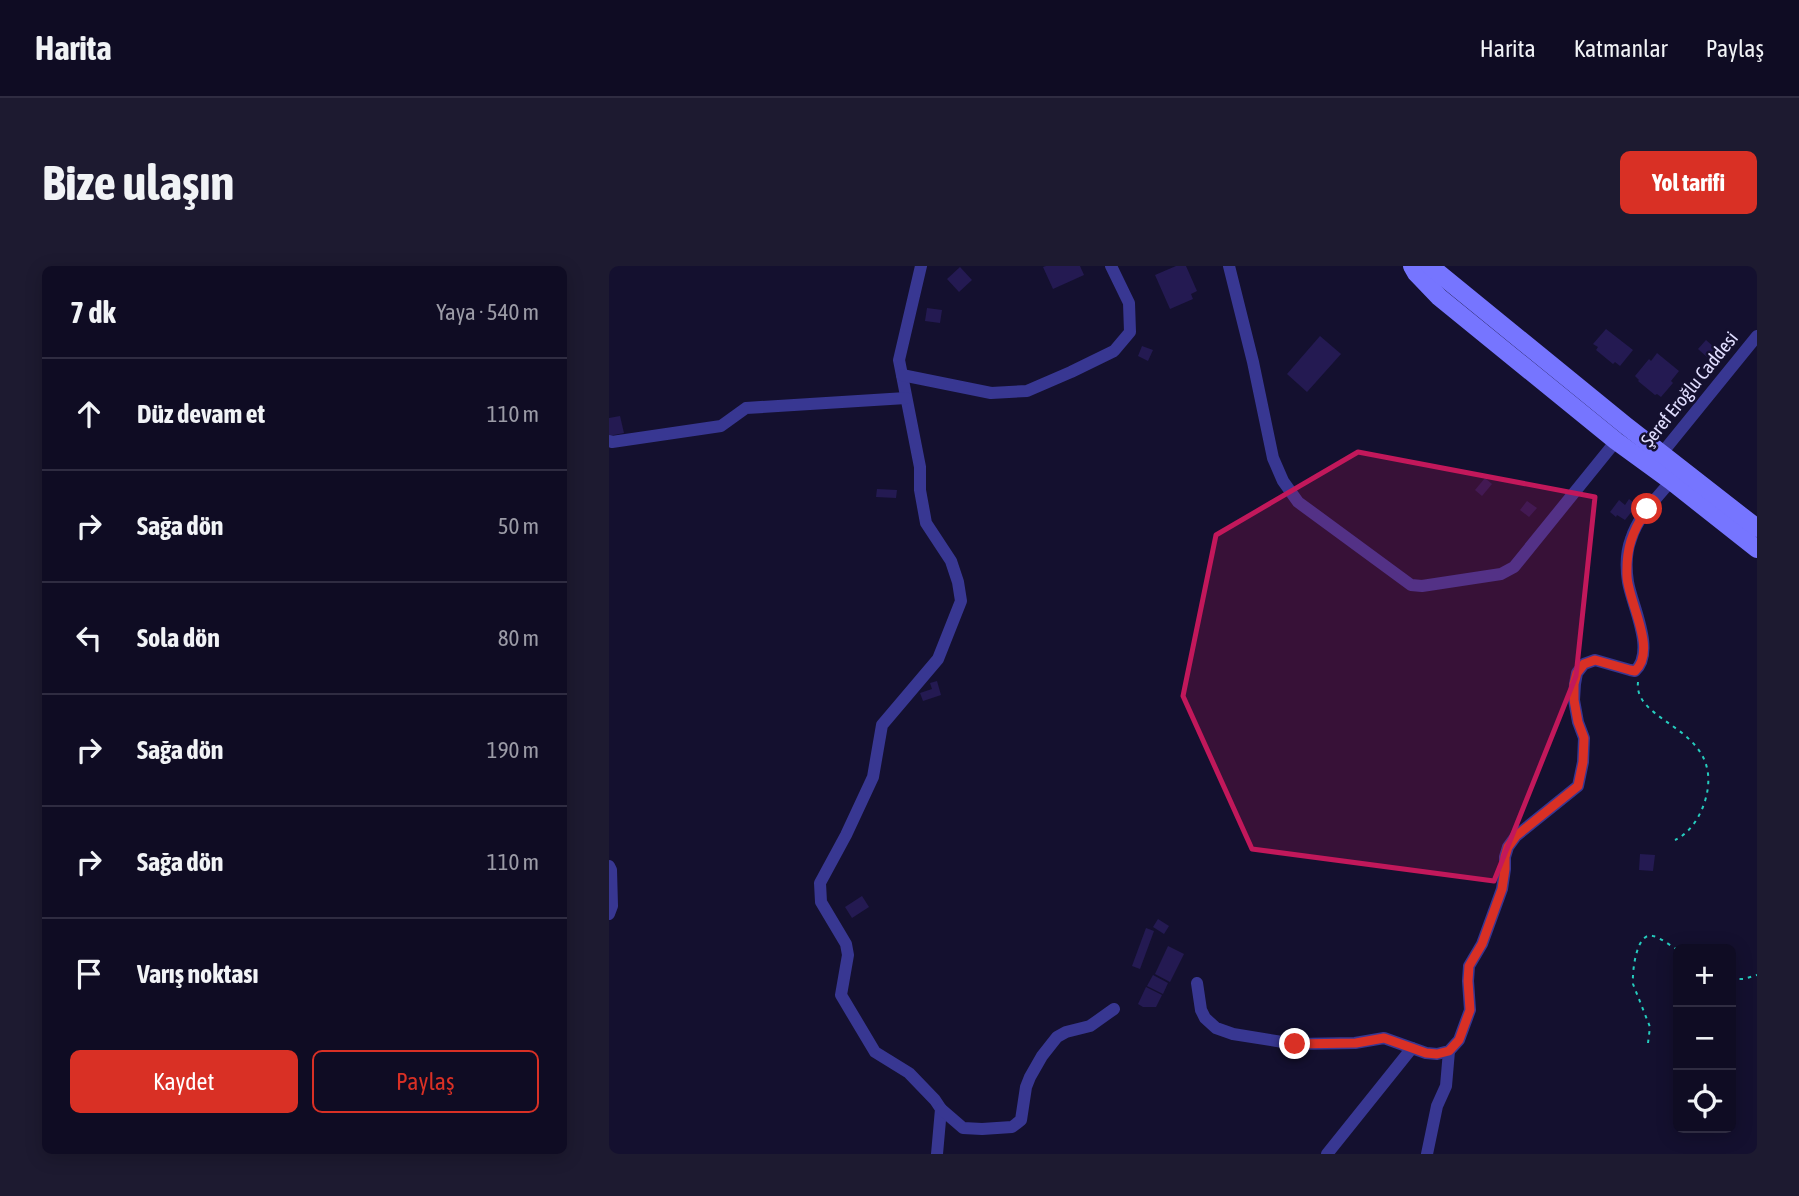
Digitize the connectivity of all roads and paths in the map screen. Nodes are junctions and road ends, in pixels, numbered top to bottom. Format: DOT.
graph roads {
  1 [pos="921,266"];
  2 [pos="1111,266"];
  3 [pos="1229,266"];
  4 [pos="1412,266"];
  5 [pos="1430,266"];
  6 [pos="1757,336"];
  7 [pos="902,375"];
  8 [pos="906,398"];
  9 [pos="609,441"];
  10 [pos="1616,441"];
  11 [pos="1656,460"];
  12 [pos="1671,481"];
  13 [pos="1757,528"];
  14 [pos="1757,549"];
  15 [pos="1635,671"];
  16 [pos="1675,840"];
  17 [pos="609,866"];
  18 [pos="609,914"];
  19 [pos="1673,947"];
  20 [pos="1757,975"];
  21 [pos="1736,979"];
  22 [pos="1197,983"];
  23 [pos="1114,1009"];
  24 [pos="1648,1043"];
  25 [pos="1412,1048"];
  26 [pos="1449,1051"];
  27 [pos="941,1109"];
  28 [pos="937,1154"];
  29 [pos="1327,1154"];
  30 [pos="1427,1154"];
  1 -- 7 [label="street"];
  2 -- 7 [label="street"];
  3 -- 10 [label="street"];
  4 -- 10 [label="street"];
  5 -- 11 [label="street"];
  6 -- 11 [label="street, Şeref Eroğlu Caddesi"];
  7 -- 8 [label="street"];
  8 -- 9 [label="street"];
  8 -- 27 [label="street"];
  10 -- 11 [label="street"];
  11 -- 12 [label="street"];
  11 -- 13 [label="street"];
  12 -- 14 [label="street"];
  12 -- 15 [label="street"];
  15 -- 16 [label="path"];
  15 -- 26 [label="street"];
  17 -- 18 [label="street"];
  19 -- 24 [label="path"];
  20 -- 21 [label="path"];
  22 -- 25 [label="street"];
  23 -- 27 [label="street"];
  25 -- 26 [label="street"];
  25 -- 29 [label="street"];
  26 -- 30 [label="street"];
  27 -- 28 [label="street"];
}
